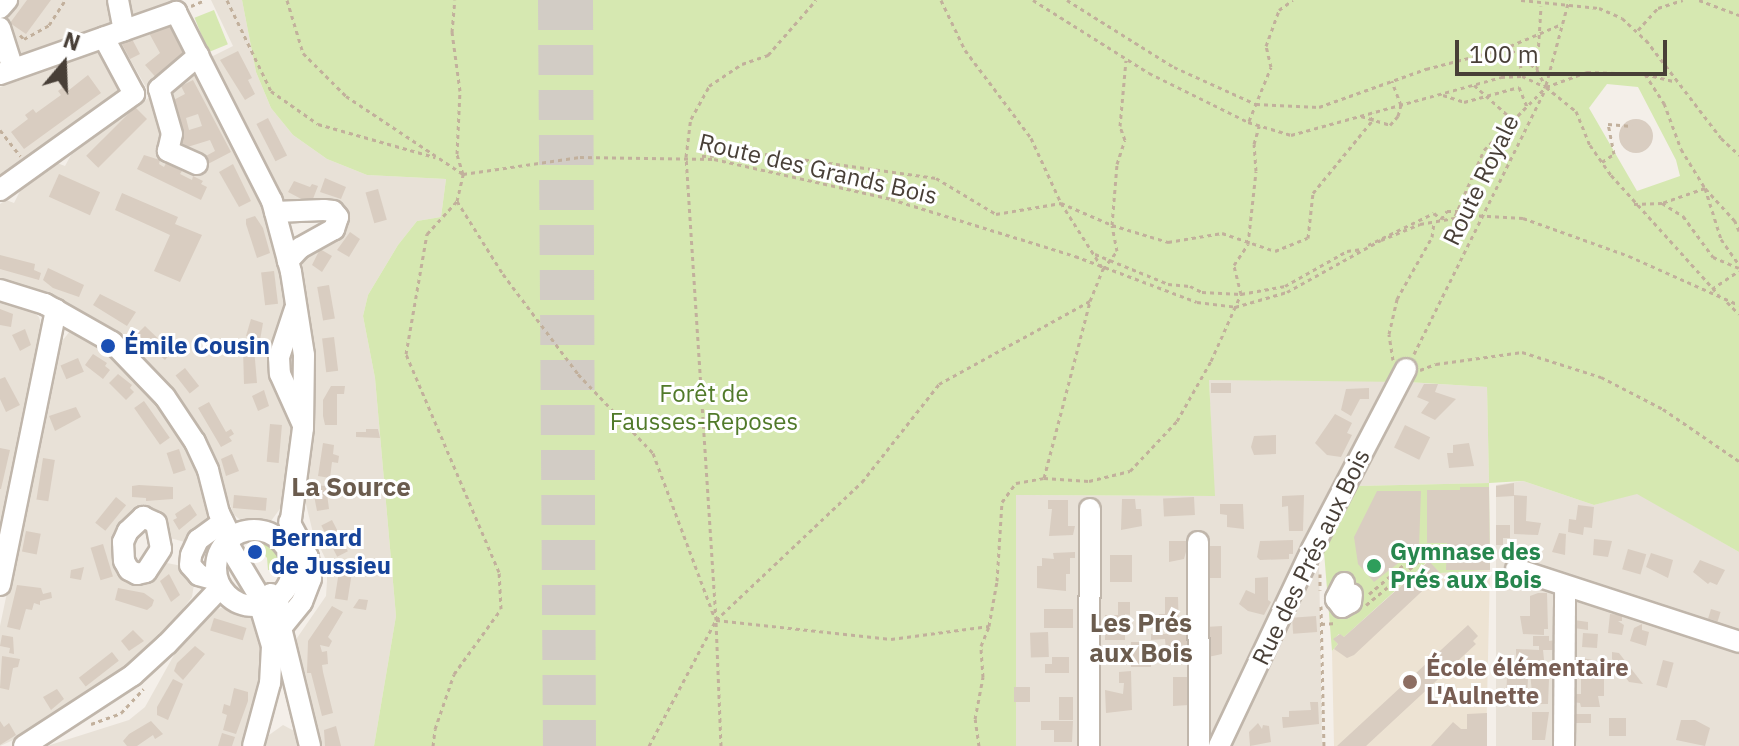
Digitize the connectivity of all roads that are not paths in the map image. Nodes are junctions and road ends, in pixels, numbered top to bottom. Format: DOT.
graph roads {
  1 [pos="7,0"];
  2 [pos="118,0"];
  3 [pos="0,8"];
  4 [pos="8,30"];
  5 [pos="124,30"];
  6 [pos="104,38"];
  7 [pos="199,55"];
  8 [pos="6,72"];
  9 [pos="197,164"];
  10 [pos="0,190"];
  11 [pos="275,212"];
  12 [pos="288,261"];
  13 [pos="0,290"];
  14 [pos="56,310"];
  15 [pos="1401,371"];
  16 [pos="1090,509"];
  17 [pos="289,522"];
  18 [pos="227,530"];
  19 [pos="279,542"];
  20 [pos="1198,542"];
  21 [pos="161,549"];
  22 [pos="191,555"];
  23 [pos="1516,569"];
  24 [pos="218,584"];
  25 [pos="0,585"];
  26 [pos="1565,587"];
  27 [pos="269,603"];
  28 [pos="281,628"];
  29 [pos="1739,642"];
  30 [pos="301,706"];
  31 [pos="263,714"];
  32 [pos="24,746"];
  33 [pos="253,746"];
  34 [pos="310,746"];
  35 [pos="1089,746"];
  36 [pos="1199,746"];
  37 [pos="1219,746"];
  38 [pos="1564,746"];
  1 -- 3 [label="street"];
  2 -- 5 [label="street"];
  4 -- 8 [label="street"];
  5 -- 6 [label="street"];
  5 -- 7 [label="street"];
  6 -- 8 [label="street"];
  6 -- 10 [label="street"];
  7 -- 9 [label="street"];
  7 -- 11 [label="street"];
  11 -- 12 [label="street"];
  11 -- 12 [label="street"];
  12 -- 17 [label="street"];
  13 -- 14 [label="street"];
  14 -- 18 [label="street"];
  14 -- 25 [label="street"];
  15 -- 37 [label="street, Rue des Prés aux Bois"];
  16 -- 35 [label="street"];
  17 -- 19 [label="street"];
  17 -- 28 [label="street"];
  18 -- 19 [label="street"];
  18 -- 22 [label="street"];
  18 -- 24 [label="street"];
  18 -- 27 [label="street"];
  19 -- 27 [label="street"];
  20 -- 36 [label="street"];
  21 -- 22 [label="street"];
  22 -- 24 [label="street"];
  23 -- 26 [label="street"];
  24 -- 27 [label="street"];
  24 -- 32 [label="street"];
  26 -- 29 [label="street"];
  26 -- 38 [label="street"];
  27 -- 28 [label="street"];
  27 -- 31 [label="street"];
  28 -- 30 [label="street"];
  30 -- 31 [label="street"];
  30 -- 34 [label="street"];
  31 -- 33 [label="street"];
}
